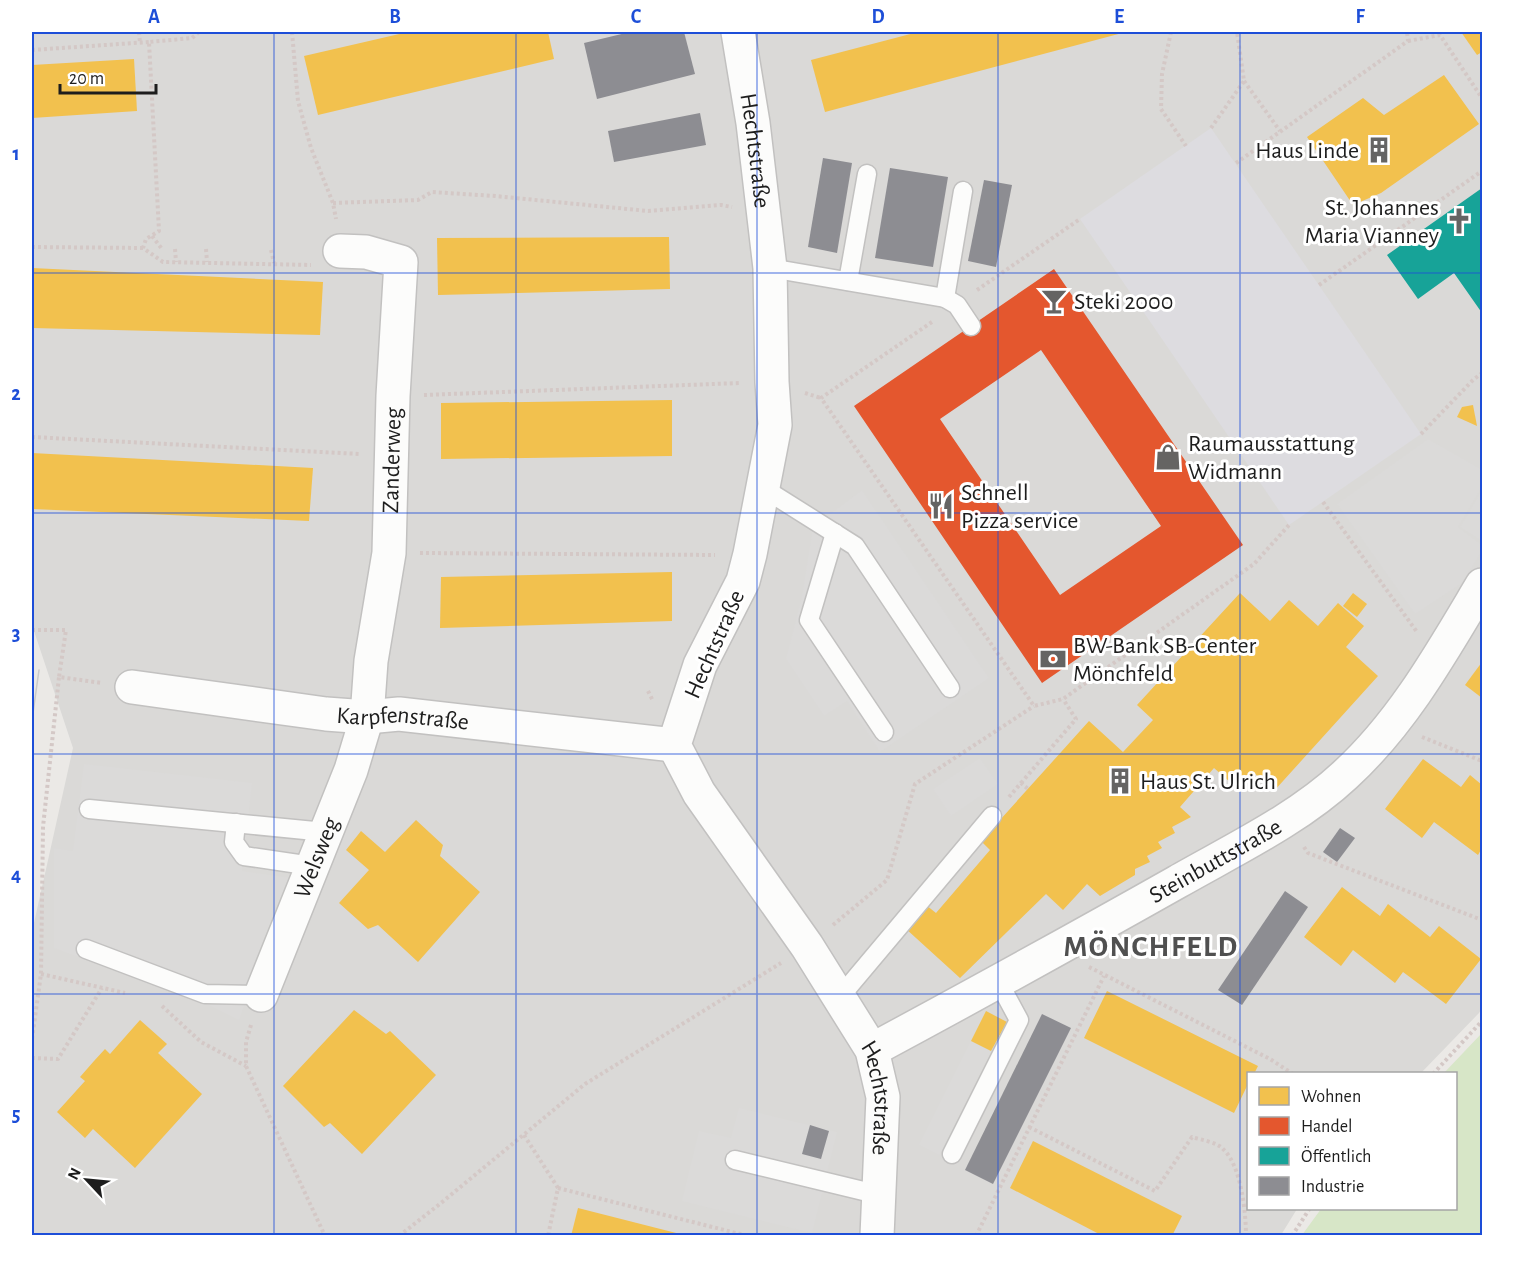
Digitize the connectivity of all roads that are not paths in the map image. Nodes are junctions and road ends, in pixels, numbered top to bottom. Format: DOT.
graph roads {
  1 [pos="738,32"];
  2 [pos="867,174"];
  3 [pos="963,191"];
  4 [pos="328,260"];
  5 [pos="770,267"];
  6 [pos="848,281"];
  7 [pos="951,301"];
  8 [pos="971,326"];
  9 [pos="763,488"];
  10 [pos="835,533"];
  11 [pos="1482,585"];
  12 [pos="132,687"];
  13 [pos="950,688"];
  14 [pos="367,717"];
  15 [pos="884,732"];
  16 [pos="674,745"];
  17 [pos="89,809"];
  18 [pos="992,816"];
  19 [pos="236,823"];
  20 [pos="325,832"];
  21 [pos="312,866"];
  22 [pos="86,949"];
  23 [pos="998,981"];
  24 [pos="261,995"];
  25 [pos="839,998"];
  26 [pos="872,1050"];
  27 [pos="952,1154"];
  28 [pos="735,1160"];
  29 [pos="880,1195"];
  30 [pos="877,1236"];
  1 -- 5 [label="street, Hechtstraße"];
  2 -- 6 [label="lane"];
  3 -- 7 [label="lane"];
  4 -- 14 [label="street, Zanderweg"];
  5 -- 6 [label="lane"];
  5 -- 9 [label="street, Hechtstraße"];
  6 -- 7 [label="lane"];
  7 -- 8 [label="lane"];
  9 -- 10 [label="lane"];
  9 -- 16 [label="street, Hechtstraße"];
  10 -- 13 [label="lane"];
  10 -- 15 [label="lane"];
  11 -- 23 [label="street, Steinbuttstraße"];
  12 -- 14 [label="street, Karpfenstraße"];
  14 -- 16 [label="street, Karpfenstraße"];
  14 -- 20 [label="street, Welsweg"];
  16 -- 25 [label="street, Hechtstraße"];
  17 -- 19 [label="lane"];
  18 -- 25 [label="lane"];
  19 -- 20 [label="lane"];
  19 -- 21 [label="lane"];
  20 -- 21 [label="street, Welsweg"];
  21 -- 24 [label="street, Welsweg"];
  22 -- 24 [label="lane"];
  23 -- 26 [label="street, Steinbuttstraße"];
  23 -- 27 [label="lane"];
  25 -- 26 [label="street, Hechtstraße"];
  26 -- 29 [label="street, Hechtstraße"];
  28 -- 29 [label="lane"];
  29 -- 30 [label="street, Hechtstraße"];
}
